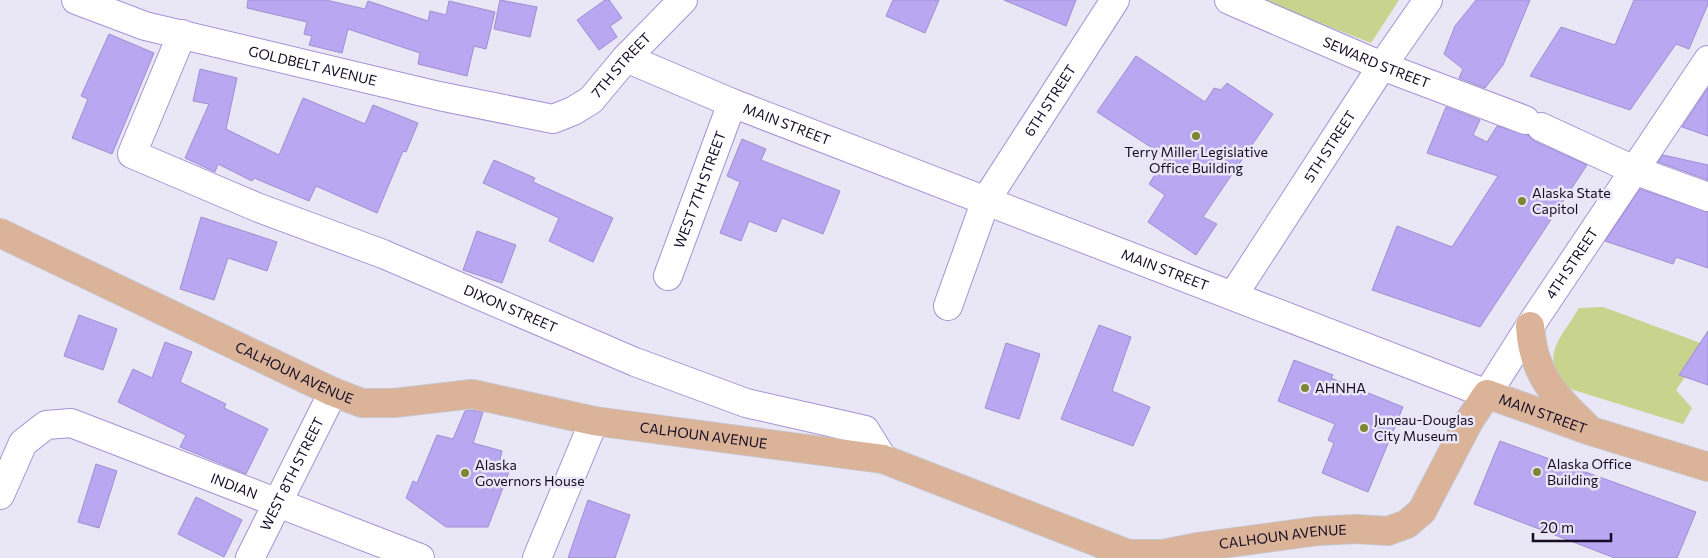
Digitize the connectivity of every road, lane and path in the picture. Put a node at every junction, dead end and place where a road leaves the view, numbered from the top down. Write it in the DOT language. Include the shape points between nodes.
graph roads {
  1 [pos="76,0"];
  2 [pos="683,0"];
  3 [pos="1115,0"];
  4 [pos="1229,0"];
  5 [pos="1428,0"];
  6 [pos="182,34"];
  7 [pos="626,58"];
  8 [pos="1708,60"];
  9 [pos="1382,66"];
  10 [pos="732,103"];
  11 [pos="553,119"];
  12 [pos="1634,170"];
  13 [pos="1708,197"];
  14 [pos="986,200"];
  15 [pos="0,233"];
  16 [pos="668,276"];
  17 [pos="1234,294"];
  18 [pos="948,306"];
  19 [pos="1530,326"];
  20 [pos="333,392"];
  21 [pos="1487,394"];
  22 [pos="594,421"];
  23 [pos="1591,431"];
  24 [pos="883,459"];
  25 [pos="1708,467"];
  26 [pos="0,495"];
  27 [pos="277,504"];
  28 [pos="250,558"];
  29 [pos="420,558"];
  30 [pos="537,558"];
  1 -- 6 [label="street, GOLDBELT AVENUE" via="145,26"];
  2 -- 7 [label="street, 7TH STREET"];
  3 -- 14 [label="street, 6TH STREET"];
  4 -- 9 [label="street, SEWARD STREET"];
  5 -- 9 [label="street, 5TH STREET"];
  6 -- 11 [label="street, GOLDBELT AVENUE" via="438,96"];
  6 -- 24 [label="street, DIXON STREET" via="132,154 259,208 382,254 635,362 746,403 865,430"];
  7 -- 10 [label="street, MAIN STREET"];
  7 -- 11 [label="street, 7TH STREET" via="591,100"];
  8 -- 12 [label="street, 4TH STREET"];
  9 -- 12 [label="street, SEWARD STREET" via="1533,124"];
  9 -- 17 [label="street, 5TH STREET"];
  10 -- 14 [label="street, MAIN STREET"];
  10 -- 16 [label="street, WEST 7TH STREET"];
  12 -- 13 [label="street, SEWARD STREET"];
  12 -- 19 [label="street, 4TH STREET"];
  14 -- 17 [label="street, MAIN STREET"];
  14 -- 18 [label="street, 6TH STREET"];
  15 -- 20 [label="main road, CALHOUN AVENUE"];
  17 -- 21 [label="street, MAIN STREET"];
  19 -- 21 [label="street, 4TH STREET"];
  19 -- 23 [label="main road" via="1531,346 1546,382 1563,406"];
  20 -- 22 [label="main road, CALHOUN AVENUE" via="362,403 394,403 472,394"];
  20 -- 27 [label="street, WEST 8TH STREET"];
  21 -- 23 [label="main road, MAIN STREET"];
  21 -- 24 [label="main road, CALHOUN AVENUE" via="1469,421 1422,511 1407,524 1388,530 1318,531 1163,554 1128,554"];
  22 -- 24 [label="main road, CALHOUN AVENUE"];
  22 -- 30 [label="street"];
  23 -- 25 [label="main road, MAIN STREET"];
  26 -- 27 [label="street, INDIAN" via="23,443 46,425 71,422"];
  27 -- 28 [label="street, WEST 8TH STREET"];
  27 -- 29 [label="street, INDIAN"];
}
